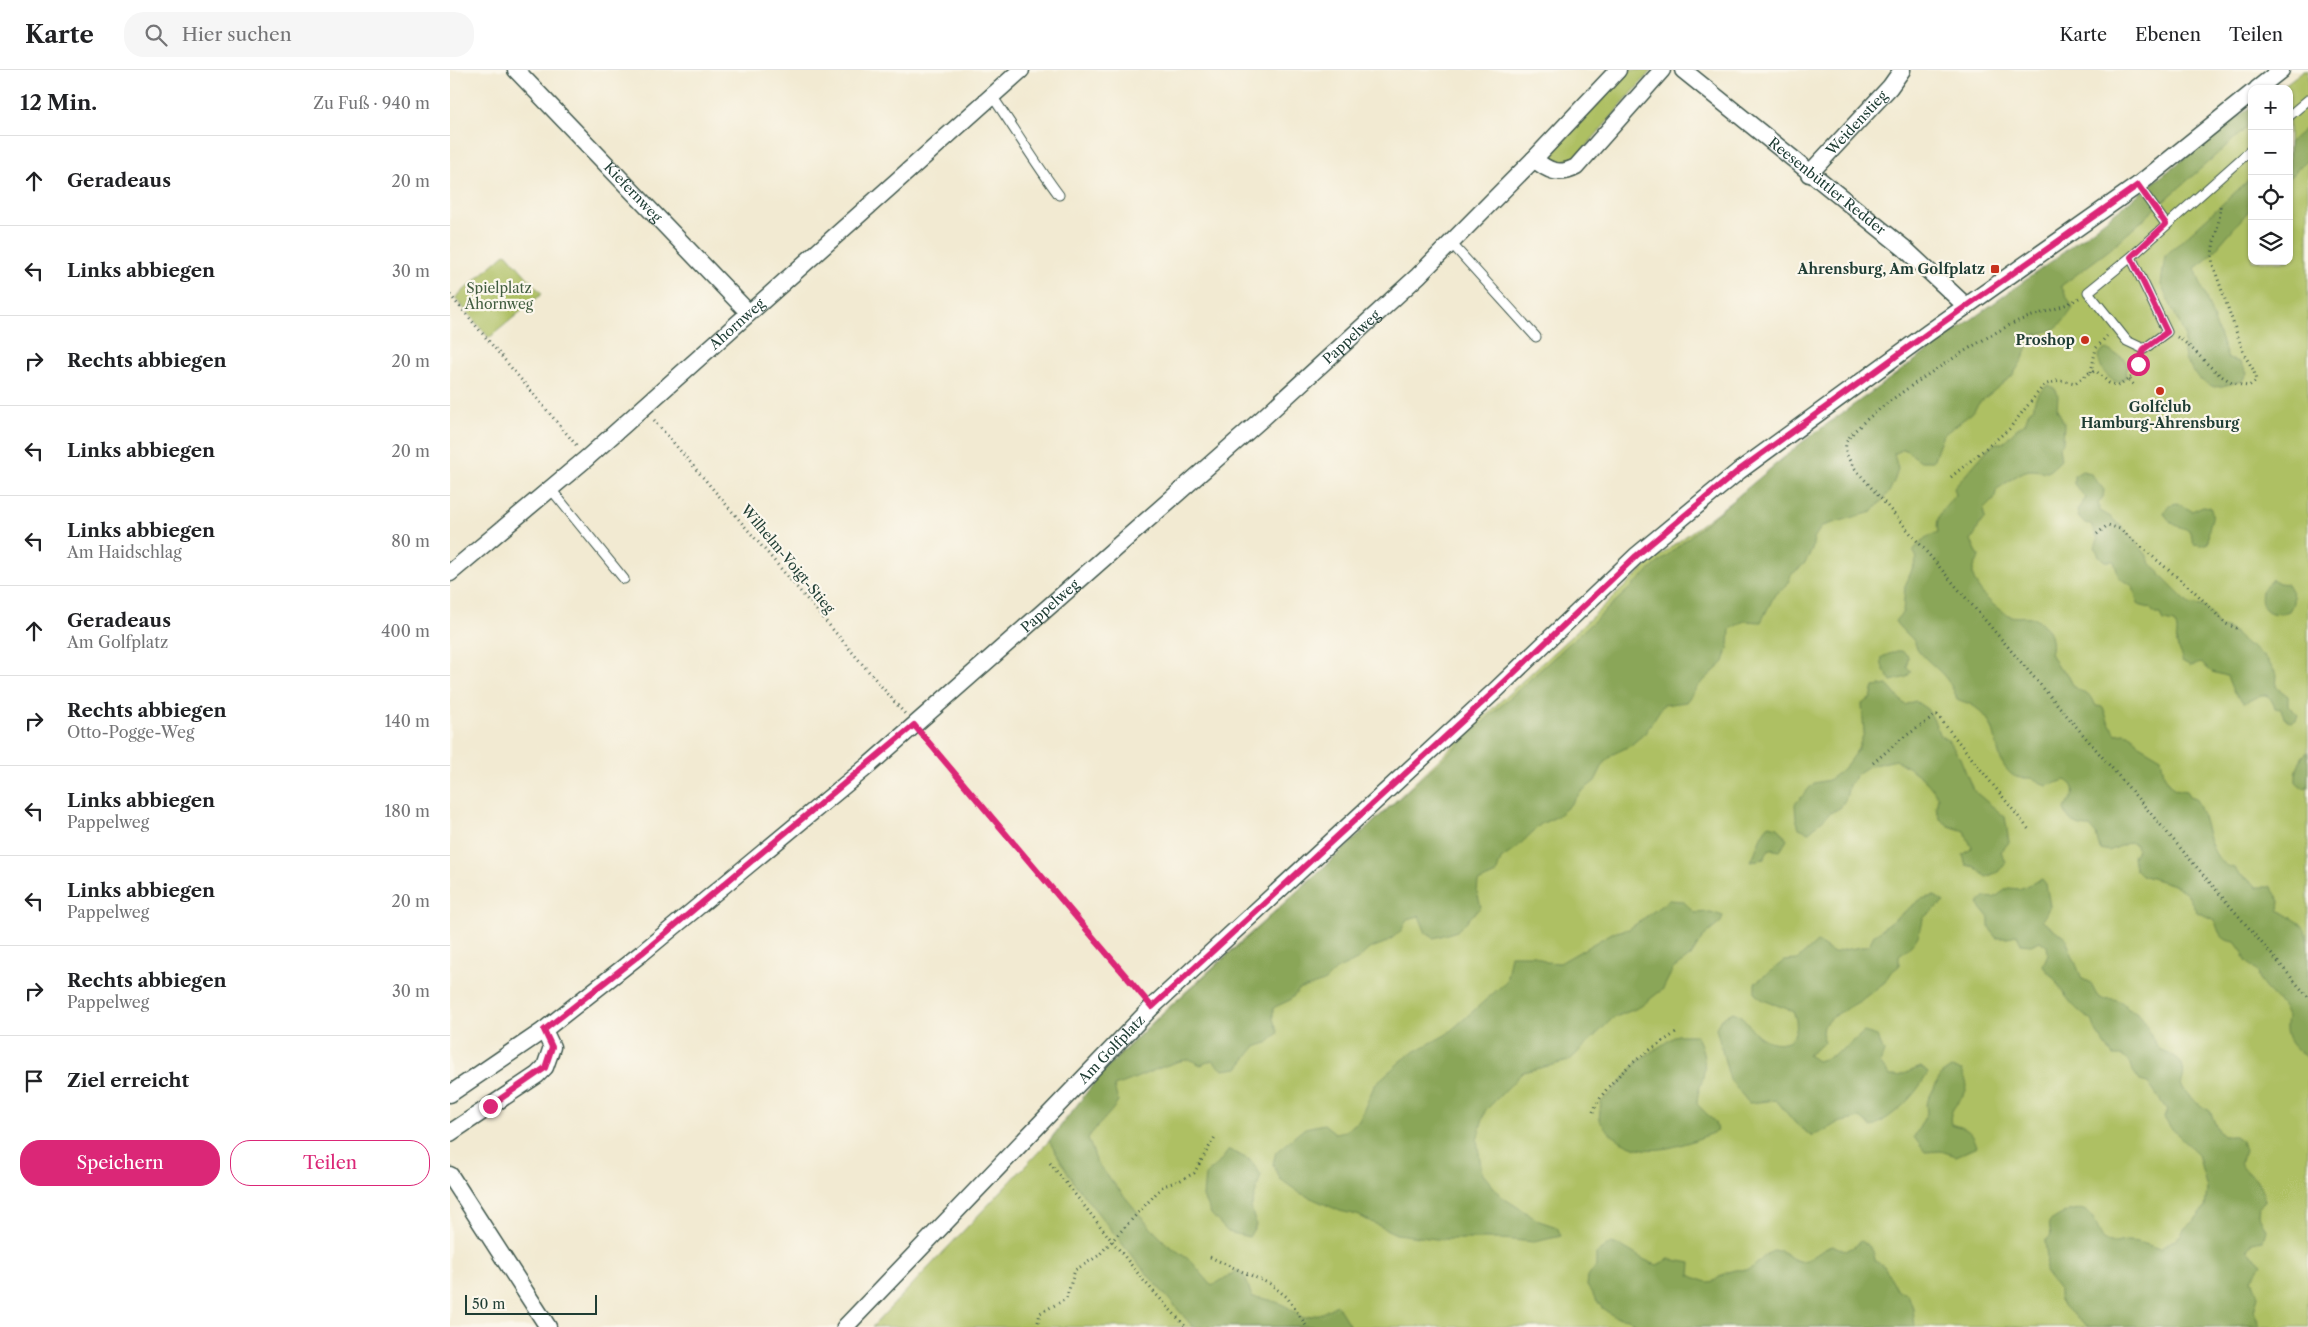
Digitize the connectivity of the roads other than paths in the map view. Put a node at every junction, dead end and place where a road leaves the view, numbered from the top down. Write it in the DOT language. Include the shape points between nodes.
graph roads {
  1 [pos="516,70"];
  2 [pos="1021,70"];
  3 [pos="1618,70"];
  4 [pos="1662,70"];
  5 [pos="1684,70"];
  6 [pos="1902,70"];
  7 [pos="2281,70"];
  8 [pos="2262,85"];
  9 [pos="992,96"];
  10 [pos="2248,96"];
  11 [pos="2308,100"];
  12 [pos="2293,113"];
  13 [pos="2248,152"];
  14 [pos="1534,159"];
  15 [pos="1809,174"];
  16 [pos="2138,185"];
  17 [pos="1059,195"];
  18 [pos="2166,224"];
  19 [pos="1451,243"];
  20 [pos="2131,257"];
  21 [pos="1966,306"];
  22 [pos="749,313"];
  23 [pos="1536,337"];
  24 [pos="550,488"];
  25 [pos="450,573"];
  26 [pos="624,579"];
  27 [pos="544,1030"];
  28 [pos="450,1094"];
  29 [pos="450,1133"];
  30 [pos="450,1175"];
  31 [pos="548,1327"];
  32 [pos="845,1327"];
  1 -- 22 [label="street, Kiefernweg"];
  2 -- 9 [label="street, Ahornweg"];
  3 -- 14 [label="street, Pappelweg"];
  4 -- 14 [label="street" via="1576,167 1556,173"];
  5 -- 15 [label="street, Reesenbüttler Redder"];
  6 -- 15 [label="street, Weidenstieg"];
  7 -- 8 [label="street"];
  9 -- 17 [label="lane"];
  9 -- 22 [label="street, Ahornweg"];
  10 -- 16 [label="street, Am Golfplatz"];
  11 -- 12 [label="lane"];
  13 -- 18 [label="lane"];
  14 -- 19 [label="street, Pappelweg"];
  15 -- 21 [label="street, Reesenbüttler Redder" via="1904,248"];
  16 -- 18 [label="lane"];
  16 -- 21 [label="street, Am Golfplatz"];
  18 -- 20 [label="lane"];
  19 -- 23 [label="lane"];
  19 -- 27 [label="street, Pappelweg" via="1264,417 914,725 642,953"];
  20 -- 20 [label="lane" via="2088,292 2127,340 2144,349 2167,332"];
  21 -- 32 [label="street, Am Golfplatz" via="1738,471 1636,556 1497,689 1152,1007"];
  22 -- 24 [label="street, Ahornweg"];
  24 -- 25 [label="street, Ahornweg"];
  24 -- 26 [label="lane"];
  27 -- 28 [label="street, Pappelweg"];
  27 -- 29 [label="street" via="552,1047 545,1068"];
  30 -- 31 [label="street"];
}
